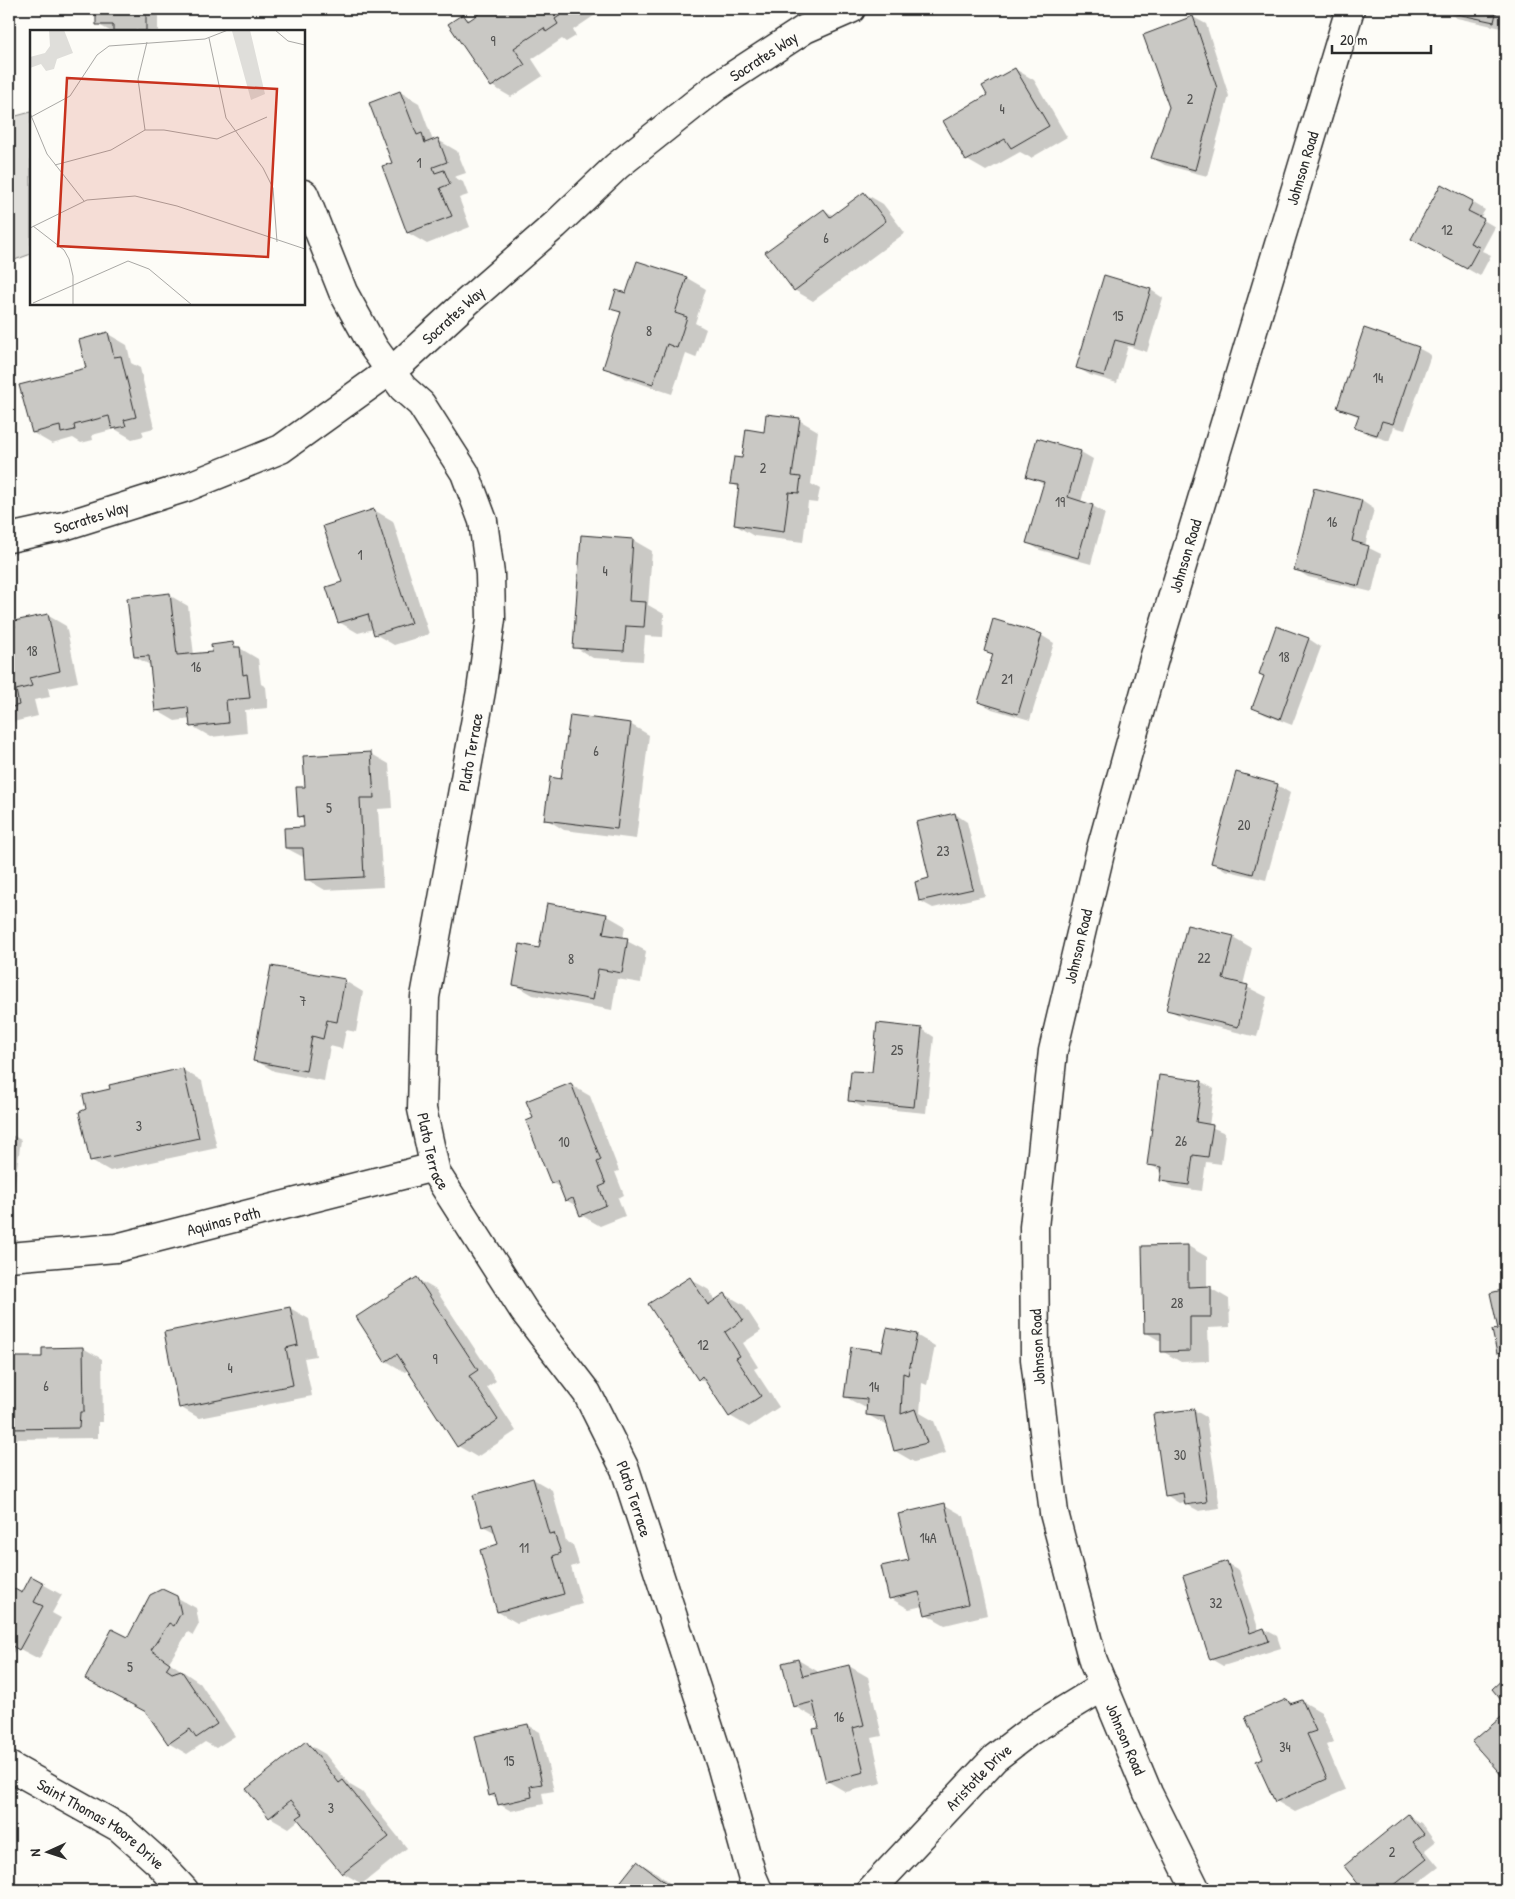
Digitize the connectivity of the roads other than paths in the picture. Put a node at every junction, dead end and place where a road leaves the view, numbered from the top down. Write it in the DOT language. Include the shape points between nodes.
graph roads {
  1 [pos="851,9"];
  2 [pos="1350,9"];
  3 [pos="305,197"];
  4 [pos="391,371"];
  5 [pos="9,538"];
  6 [pos="434,1167"];
  7 [pos="9,1256"];
  8 [pos="1104,1686"];
  9 [pos="9,1766"];
  10 [pos="184,1890"];
  11 [pos="758,1890"];
  12 [pos="871,1890"];
  13 [pos="1196,1890"];
  1 -- 4 [label="street, Socrates Way" via="805,29 716,87 617,166 556,225"];
  2 -- 8 [label="street, Johnson Road" via="1151,671 1101,849 1052,1052 1034,1227 1035,1359 1054,1513 1093,1661"];
  3 -- 4 [label="street, Plato Terrace" via="343,292 374,348"];
  4 -- 5 [label="street, Socrates Way" via="281,449 187,487 64,526"];
  4 -- 6 [label="street, Plato Terrace" via="403,388 421,404 465,473 483,521 490,574 491,619 480,691 425,997 422,1110"];
  6 -- 7 [label="street, Aquinas Path" via="116,1248"];
  6 -- 11 [label="street, Plato Terrace" via="524,1311 587,1393 625,1469"];
  8 -- 12 [label="street, Aristotle Drive" via="1030,1731 995,1758"];
  8 -- 13 [label="street, Johnson Road" via="1148,1793"];
  9 -- 10 [label="street, Saint Thomas Moore Drive" via="120,1828"];
}
